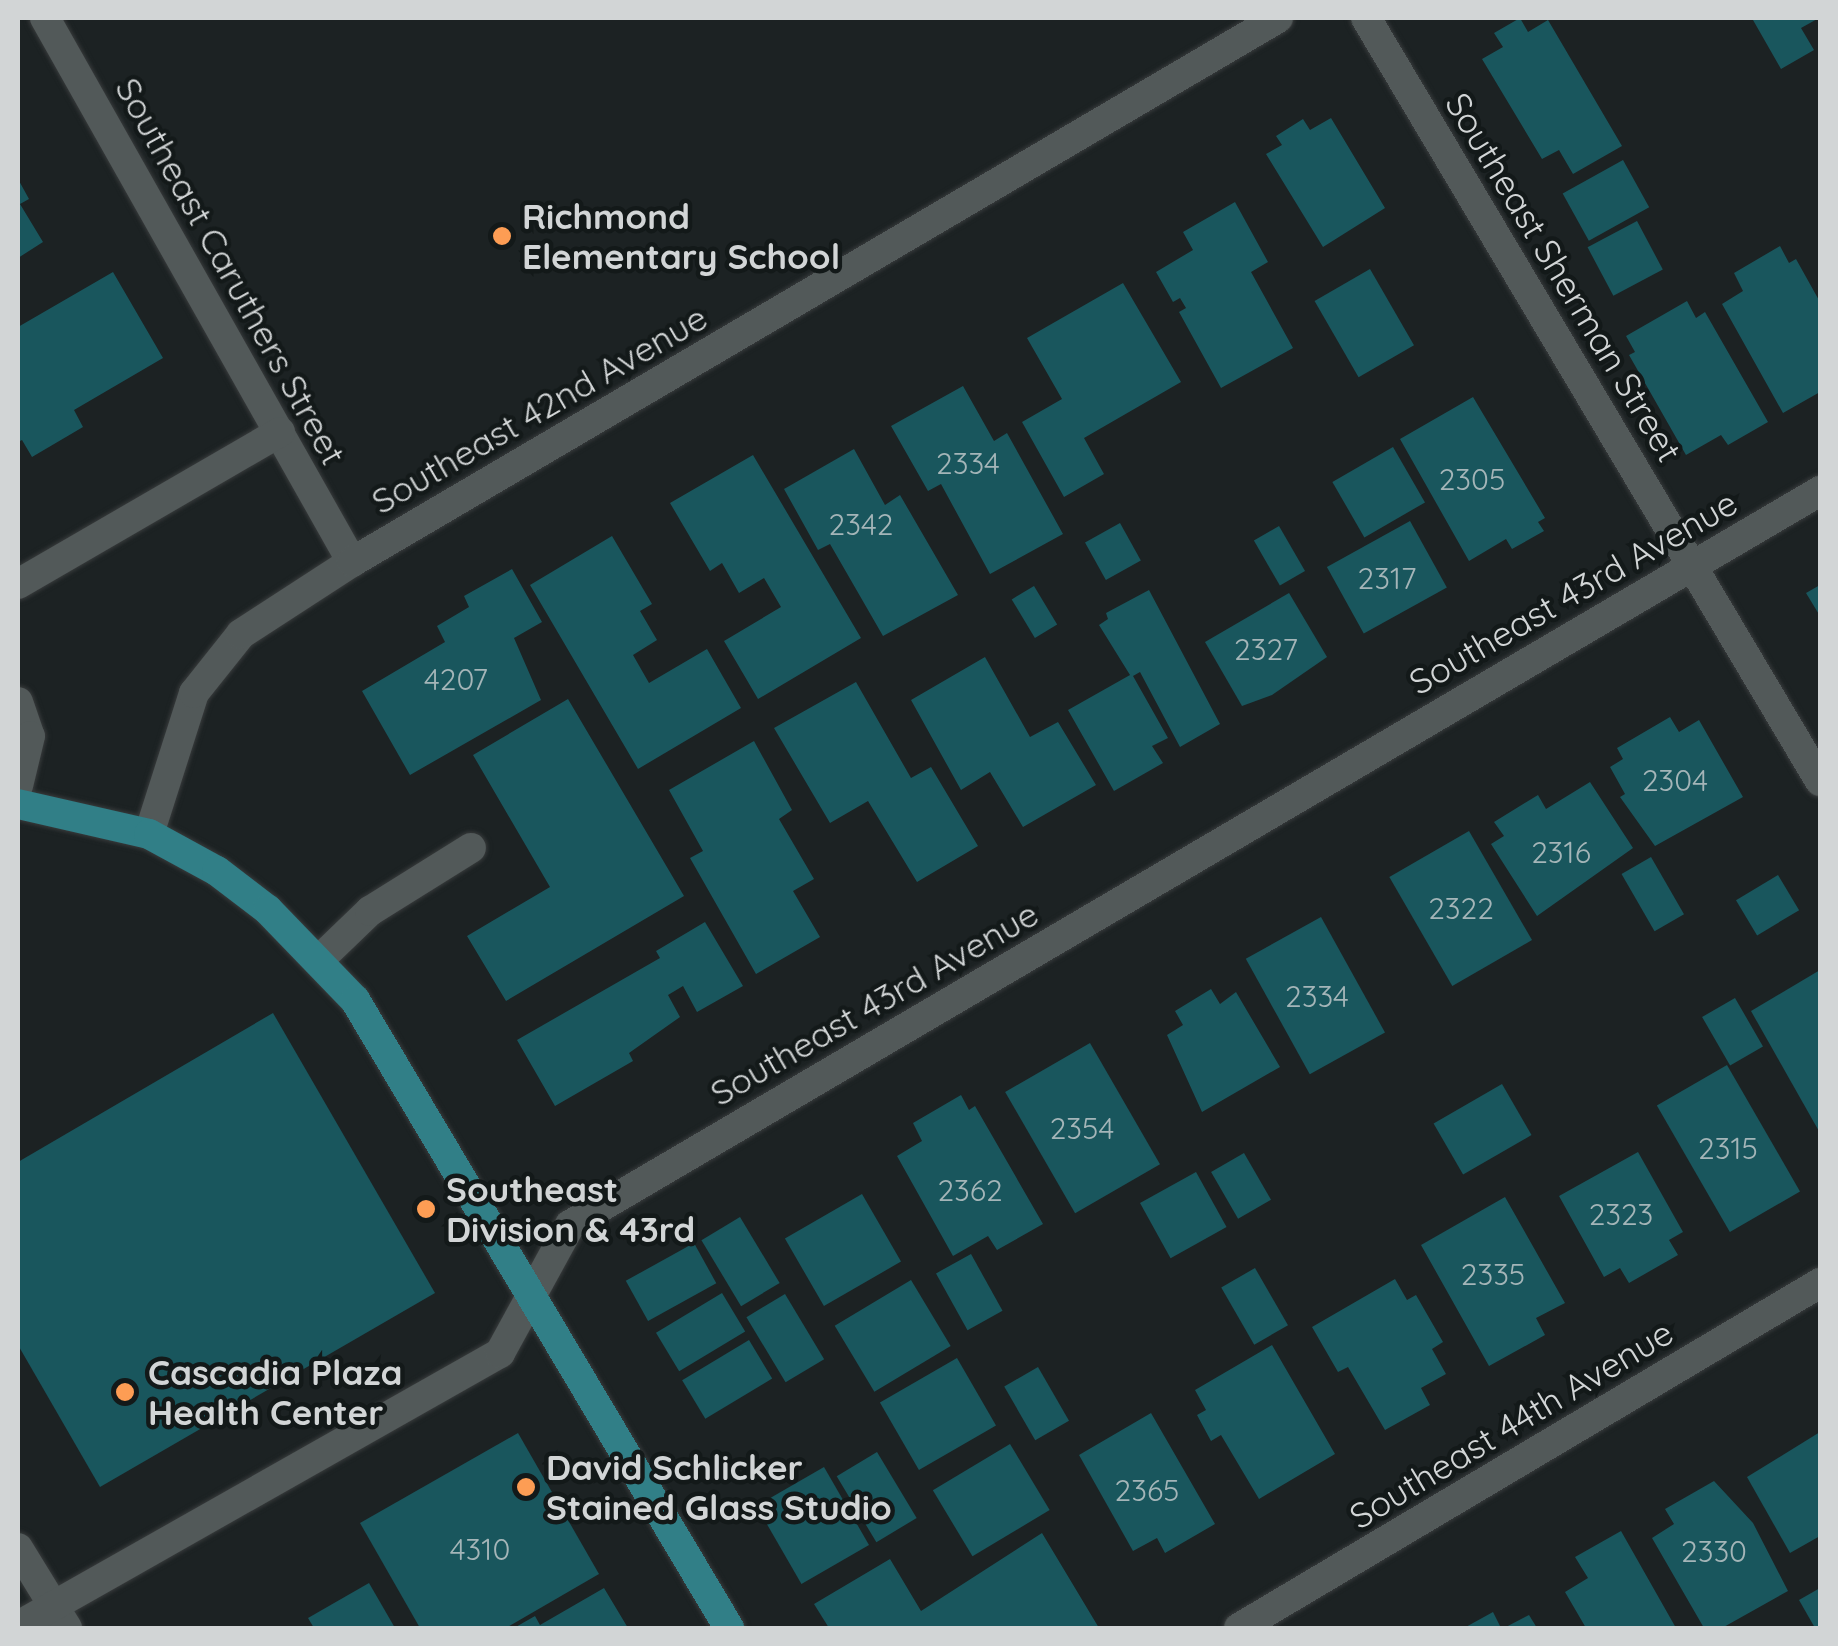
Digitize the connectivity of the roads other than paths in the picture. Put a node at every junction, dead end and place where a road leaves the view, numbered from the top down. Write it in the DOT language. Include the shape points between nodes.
graph roads {
  1 [pos="45,18"];
  2 [pos="1278,18"];
  3 [pos="1366,18"];
  4 [pos="280,432"];
  5 [pos="1820,491"];
  6 [pos="352,562"];
  7 [pos="1692,564"];
  8 [pos="18,584"];
  9 [pos="18,702"];
  10 [pos="1820,781"];
  11 [pos="18,786"];
  12 [pos="18,804"];
  13 [pos="149,834"];
  14 [pos="471,848"];
  15 [pos="320,960"];
  16 [pos="1820,1283"];
  17 [pos="530,1292"];
  18 [pos="18,1548"];
  19 [pos="61,1617"];
  20 [pos="18,1626"];
  21 [pos="729,1628"];
  22 [pos="1239,1628"];
  1 -- 4 [label="street, Southeast Caruthers Street"];
  2 -- 6 [label="street, Southeast 42nd Avenue"];
  3 -- 7 [label="street, Southeast Sherman Street"];
  4 -- 6 [label="street, Southeast Caruthers Street"];
  4 -- 8 [label="street"];
  5 -- 7 [label="street, Southeast 43rd Avenue"];
  6 -- 13 [label="street, Southeast 42nd Avenue" via="240,634 213,663 170,756"];
  7 -- 10 [label="street, Southeast Sherman Street"];
  7 -- 17 [label="street, Southeast 43rd Avenue" via="570,1226"];
  9 -- 11 [label="street" via="30,736"];
  12 -- 13 [label="main road"];
  13 -- 15 [label="main road" via="230,881"];
  14 -- 15 [label="street" via="370,911"];
  15 -- 17 [label="main road" via="380,1032"];
  16 -- 22 [label="street, Southeast 44th Avenue"];
  17 -- 19 [label="street, Southeast 43rd Avenue" via="500,1352"];
  17 -- 21 [label="main road"];
  18 -- 19 [label="street"];
  19 -- 20 [label="street, Southeast 43rd Avenue"];
}
